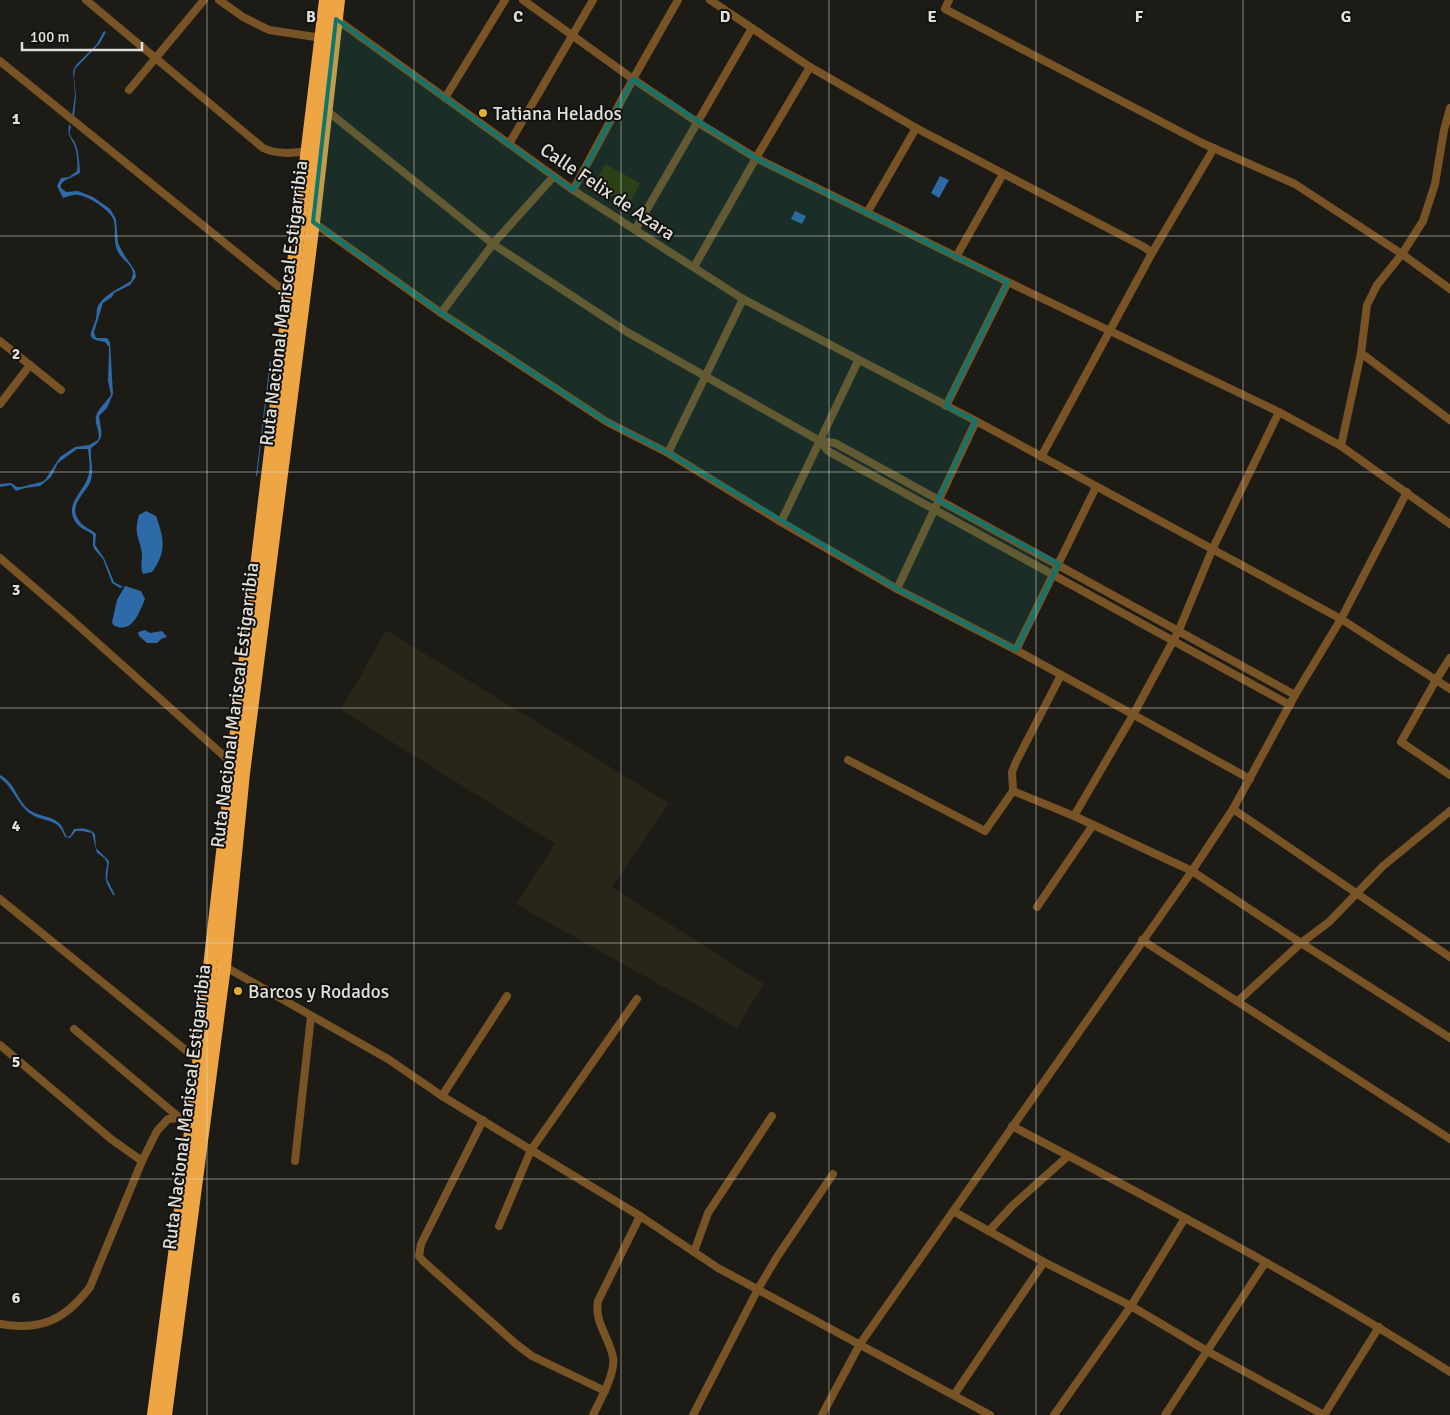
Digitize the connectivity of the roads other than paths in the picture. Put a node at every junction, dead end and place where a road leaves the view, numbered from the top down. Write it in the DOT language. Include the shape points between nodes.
graph roads {
  1 [pos="86,0"];
  2 [pos="204,0"];
  3 [pos="219,0"];
  4 [pos="326,0"];
  5 [pos="338,0"];
  6 [pos="505,0"];
  7 [pos="523,0"];
  8 [pos="593,0"];
  9 [pos="678,0"];
  10 [pos="710,0"];
  11 [pos="949,0"];
  12 [pos="336,19"];
  13 [pos="752,28"];
  14 [pos="572,35"];
  15 [pos="322,38"];
  16 [pos="156,57"];
  17 [pos="0,61"];
  18 [pos="810,67"];
  19 [pos="632,79"];
  20 [pos="129,90"];
  21 [pos="445,98"];
  22 [pos="1450,108"];
  23 [pos="326,110"];
  24 [pos="697,122"];
  25 [pos="916,128"];
  26 [pos="509,144"];
  27 [pos="1214,148"];
  28 [pos="308,151"];
  29 [pos="756,158"];
  30 [pos="1003,174"];
  31 [pos="554,176"];
  32 [pos="573,190"];
  33 [pos="867,213"];
  34 [pos="313,222"];
  35 [pos="635,230"];
  36 [pos="494,244"];
  37 [pos="1152,253"];
  38 [pos="1402,254"];
  39 [pos="956,257"];
  40 [pos="694,267"];
  41 [pos="1008,282"];
  42 [pos="1450,289"];
  43 [pos="289,295"];
  44 [pos="743,299"];
  45 [pos="441,313"];
  46 [pos="1110,332"];
  47 [pos="0,341"];
  48 [pos="1361,353"];
  49 [pos="858,361"];
  50 [pos="30,365"];
  51 [pos="704,376"];
  52 [pos="61,390"];
  53 [pos="0,404"];
  54 [pos="946,406"];
  55 [pos="1279,412"];
  56 [pos="1450,420"];
  57 [pos="976,421"];
  58 [pos="820,441"];
  59 [pos="1341,446"];
  60 [pos="668,453"];
  61 [pos="1041,457"];
  62 [pos="1096,487"];
  63 [pos="1407,492"];
  64 [pos="938,500"];
  65 [pos="934,510"];
  66 [pos="781,522"];
  67 [pos="1450,524"];
  68 [pos="1212,550"];
  69 [pos="0,558"];
  70 [pos="1059,564"];
  71 [pos="1053,574"];
  72 [pos="897,589"];
  73 [pos="1341,619"];
  74 [pos="1178,630"];
  75 [pos="1173,640"];
  76 [pos="1016,650"];
  77 [pos="1450,658"];
  78 [pos="1061,675"];
  79 [pos="1436,680"];
  80 [pos="1450,689"];
  81 [pos="1295,695"];
  82 [pos="1290,705"];
  83 [pos="1133,715"];
  84 [pos="848,760"];
  85 [pos="233,764"];
  86 [pos="1450,775"];
  87 [pos="1250,779"];
  88 [pos="1012,791"];
  89 [pos="1233,809"];
  90 [pos="1450,811"];
  91 [pos="1074,816"];
  92 [pos="1093,825"];
  93 [pos="1192,871"];
  94 [pos="1356,893"];
  95 [pos="0,899"];
  96 [pos="1036,907"];
  97 [pos="1142,940"];
  98 [pos="1301,943"];
  99 [pos="1450,957"];
  100 [pos="218,964"];
  101 [pos="507,996"];
  102 [pos="637,999"];
  103 [pos="1238,1001"];
  104 [pos="311,1016"];
  105 [pos="74,1029"];
  106 [pos="1450,1038"];
  107 [pos="0,1044"];
  108 [pos="199,1061"];
  109 [pos="442,1096"];
  110 [pos="772,1116"];
  111 [pos="187,1118"];
  112 [pos="483,1120"];
  113 [pos="1012,1126"];
  114 [pos="1450,1139"];
  115 [pos="531,1150"];
  116 [pos="1068,1156"];
  117 [pos="142,1161"];
  118 [pos="295,1162"];
  119 [pos="832,1174"];
  120 [pos="953,1211"];
  121 [pos="640,1216"];
  122 [pos="1185,1218"];
  123 [pos="499,1226"];
  124 [pos="989,1231"];
  125 [pos="694,1252"];
  126 [pos="1044,1262"];
  127 [pos="1265,1263"];
  128 [pos="758,1289"];
  129 [pos="1131,1306"];
  130 [pos="0,1324"];
  131 [pos="1379,1327"];
  132 [pos="860,1344"];
  133 [pos="1207,1351"];
  134 [pos="1450,1372"];
  135 [pos="605,1391"];
  136 [pos="954,1395"];
  137 [pos="154,1415"];
  138 [pos="165,1415"];
  139 [pos="593,1415"];
  140 [pos="693,1415"];
  141 [pos="822,1415"];
  142 [pos="990,1415"];
  143 [pos="1054,1415"];
  144 [pos="1165,1415"];
  1 -- 16 [label="street"];
  2 -- 16 [label="street"];
  3 -- 15 [label="street" via="243,18 269,30"];
  4 -- 15 [label="highway, Ruta Nacional Mariscal Estigarribia"];
  5 -- 12 [label="highway, Ruta Nacional Mariscal Estigarribia"];
  6 -- 21 [label="street"];
  7 -- 14 [label="street"];
  8 -- 14 [label="street"];
  9 -- 19 [label="street"];
  10 -- 13 [label="street"];
  11 -- 27 [label="street" via="945,9"];
  12 -- 21 [label="street, Calle Felix de Azara"];
  12 -- 23 [label="highway, Ruta Nacional Mariscal Estigarribia"];
  13 -- 18 [label="street"];
  13 -- 24 [label="street"];
  14 -- 19 [label="street"];
  14 -- 26 [label="street"];
  15 -- 28 [label="highway, Ruta Nacional Mariscal Estigarribia"];
  16 -- 20 [label="street"];
  16 -- 28 [label="street" via="263,148 284,154"];
  17 -- 43 [label="street"];
  18 -- 25 [label="street"];
  18 -- 29 [label="street"];
  19 -- 24 [label="street"];
  19 -- 32 [label="street"];
  21 -- 26 [label="street, Calle Felix de Azara"];
  22 -- 38 [label="street" via="1435,184 1423,221"];
  23 -- 34 [label="highway, Ruta Nacional Mariscal Estigarribia"];
  23 -- 36 [label="street"];
  24 -- 29 [label="street"];
  24 -- 35 [label="street"];
  25 -- 30 [label="street"];
  25 -- 33 [label="street"];
  26 -- 31 [label="street, Calle Felix de Azara"];
  27 -- 37 [label="street"];
  27 -- 38 [label="street" via="1295,184"];
  28 -- 43 [label="highway, Ruta Nacional Mariscal Estigarribia"];
  29 -- 33 [label="street"];
  29 -- 40 [label="street"];
  30 -- 37 [label="street"];
  30 -- 39 [label="street"];
  31 -- 32 [label="street, Calle Felix de Azara"];
  31 -- 36 [label="street"];
  32 -- 35 [label="street, Calle Felix de Azara"];
  33 -- 39 [label="street"];
  34 -- 45 [label="street"];
  34 -- 100 [label="highway, Ruta Nacional Mariscal Estigarribia"];
  35 -- 40 [label="street, Calle Felix de Azara"];
  36 -- 45 [label="street"];
  36 -- 51 [label="street" via="627,332"];
  37 -- 46 [label="street"];
  38 -- 42 [label="street"];
  38 -- 48 [label="street" via="1377,285 1367,305"];
  39 -- 41 [label="street"];
  40 -- 44 [label="street, Calle Felix de Azara"];
  41 -- 46 [label="street"];
  41 -- 54 [label="street"];
  43 -- 85 [label="highway, Ruta Nacional Mariscal Estigarribia"];
  44 -- 49 [label="street, Calle Felix de Azara"];
  44 -- 51 [label="street"];
  45 -- 60 [label="street" via="607,422"];
  46 -- 55 [label="street"];
  46 -- 61 [label="street"];
  47 -- 50 [label="street"];
  48 -- 56 [label="street"];
  48 -- 59 [label="street"];
  49 -- 54 [label="street, Calle Felix de Azara"];
  49 -- 58 [label="street"];
  50 -- 52 [label="street"];
  50 -- 53 [label="street"];
  51 -- 58 [label="street"];
  51 -- 60 [label="street"];
  54 -- 57 [label="street, Calle Felix de Azara"];
  55 -- 59 [label="street"];
  55 -- 68 [label="street"];
  57 -- 61 [label="street, Calle Felix de Azara"];
  57 -- 64 [label="street"];
  58 -- 64 [label="street" via="835,443"];
  58 -- 65 [label="street" via="828,451"];
  58 -- 66 [label="street"];
  59 -- 63 [label="street"];
  60 -- 66 [label="street"];
  61 -- 62 [label="street, Calle Felix de Azara"];
  62 -- 68 [label="street, Calle Felix de Azara"];
  62 -- 70 [label="street"];
  63 -- 67 [label="street"];
  63 -- 73 [label="street"];
  64 -- 65 [label="street"];
  64 -- 70 [label="street"];
  65 -- 71 [label="street"];
  65 -- 72 [label="street"];
  66 -- 72 [label="street"];
  68 -- 73 [label="street, Calle Felix de Azara"];
  68 -- 74 [label="street"];
  69 -- 85 [label="street"];
  70 -- 71 [label="street"];
  70 -- 74 [label="street"];
  71 -- 75 [label="street"];
  71 -- 76 [label="street"];
  72 -- 76 [label="street"];
  73 -- 79 [label="street, Calle Felix de Azara"];
  73 -- 81 [label="street"];
  74 -- 75 [label="street"];
  74 -- 81 [label="street"];
  75 -- 82 [label="street"];
  75 -- 83 [label="street"];
  76 -- 78 [label="street"];
  77 -- 79 [label="street"];
  78 -- 83 [label="street"];
  78 -- 88 [label="street" via="1016,762 1012,772"];
  79 -- 80 [label="street, Calle Felix de Azara"];
  79 -- 86 [label="street" via="1402,742"];
  81 -- 82 [label="street"];
  82 -- 87 [label="street"];
  83 -- 87 [label="street"];
  83 -- 91 [label="street"];
  84 -- 88 [label="street" via="985,831"];
  85 -- 100 [label="highway, Ruta Nacional Mariscal Estigarribia"];
  87 -- 89 [label="street"];
  88 -- 91 [label="street"];
  89 -- 93 [label="street"];
  89 -- 94 [label="street"];
  90 -- 94 [label="street" via="1383,866"];
  91 -- 92 [label="street"];
  92 -- 93 [label="street"];
  92 -- 96 [label="street"];
  93 -- 97 [label="street"];
  93 -- 98 [label="street"];
  94 -- 98 [label="street" via="1329,922"];
  94 -- 99 [label="street"];
  95 -- 108 [label="street"];
  97 -- 103 [label="street"];
  97 -- 113 [label="street"];
  98 -- 103 [label="street"];
  98 -- 106 [label="street"];
  100 -- 104 [label="street"];
  100 -- 108 [label="highway, Ruta Nacional Mariscal Estigarribia"];
  100 -- 138 [label="highway, Ruta Nacional Mariscal Estigarribia"];
  101 -- 109 [label="street"];
  102 -- 115 [label="street"];
  103 -- 114 [label="street"];
  104 -- 109 [label="street" via="388,1060"];
  104 -- 118 [label="street"];
  105 -- 111 [label="street"];
  107 -- 117 [label="street"];
  108 -- 111 [label="highway, Ruta Nacional Mariscal Estigarribia"];
  109 -- 112 [label="street"];
  110 -- 125 [label="street" via="708,1213"];
  111 -- 117 [label="street" via="168,1119"];
  111 -- 137 [label="highway, Ruta Nacional Mariscal Estigarribia"];
  112 -- 115 [label="street"];
  112 -- 135 [label="street" via="421,1244 422,1262 532,1356"];
  113 -- 116 [label="street"];
  113 -- 120 [label="street"];
  115 -- 121 [label="street"];
  115 -- 123 [label="street"];
  116 -- 122 [label="street"];
  116 -- 124 [label="street"];
  117 -- 130 [label="street" via="90,1288 79,1302 55,1319 41,1324 15,1327"];
  119 -- 128 [label="street"];
  120 -- 124 [label="street"];
  120 -- 132 [label="street"];
  121 -- 125 [label="street"];
  121 -- 135 [label="street" via="598,1301 596,1311 614,1365"];
  122 -- 127 [label="street"];
  122 -- 129 [label="street"];
  124 -- 126 [label="street"];
  125 -- 128 [label="street"];
  126 -- 129 [label="street"];
  126 -- 136 [label="street"];
  127 -- 131 [label="street"];
  127 -- 133 [label="street"];
  128 -- 132 [label="street"];
  128 -- 140 [label="street"];
  129 -- 133 [label="street"];
  129 -- 143 [label="street"];
  131 -- 133 [label="street" via="1324,1415"];
  131 -- 134 [label="street"];
  132 -- 136 [label="street"];
  132 -- 141 [label="street"];
  133 -- 144 [label="street"];
  135 -- 139 [label="street"];
  136 -- 142 [label="street"];
}
